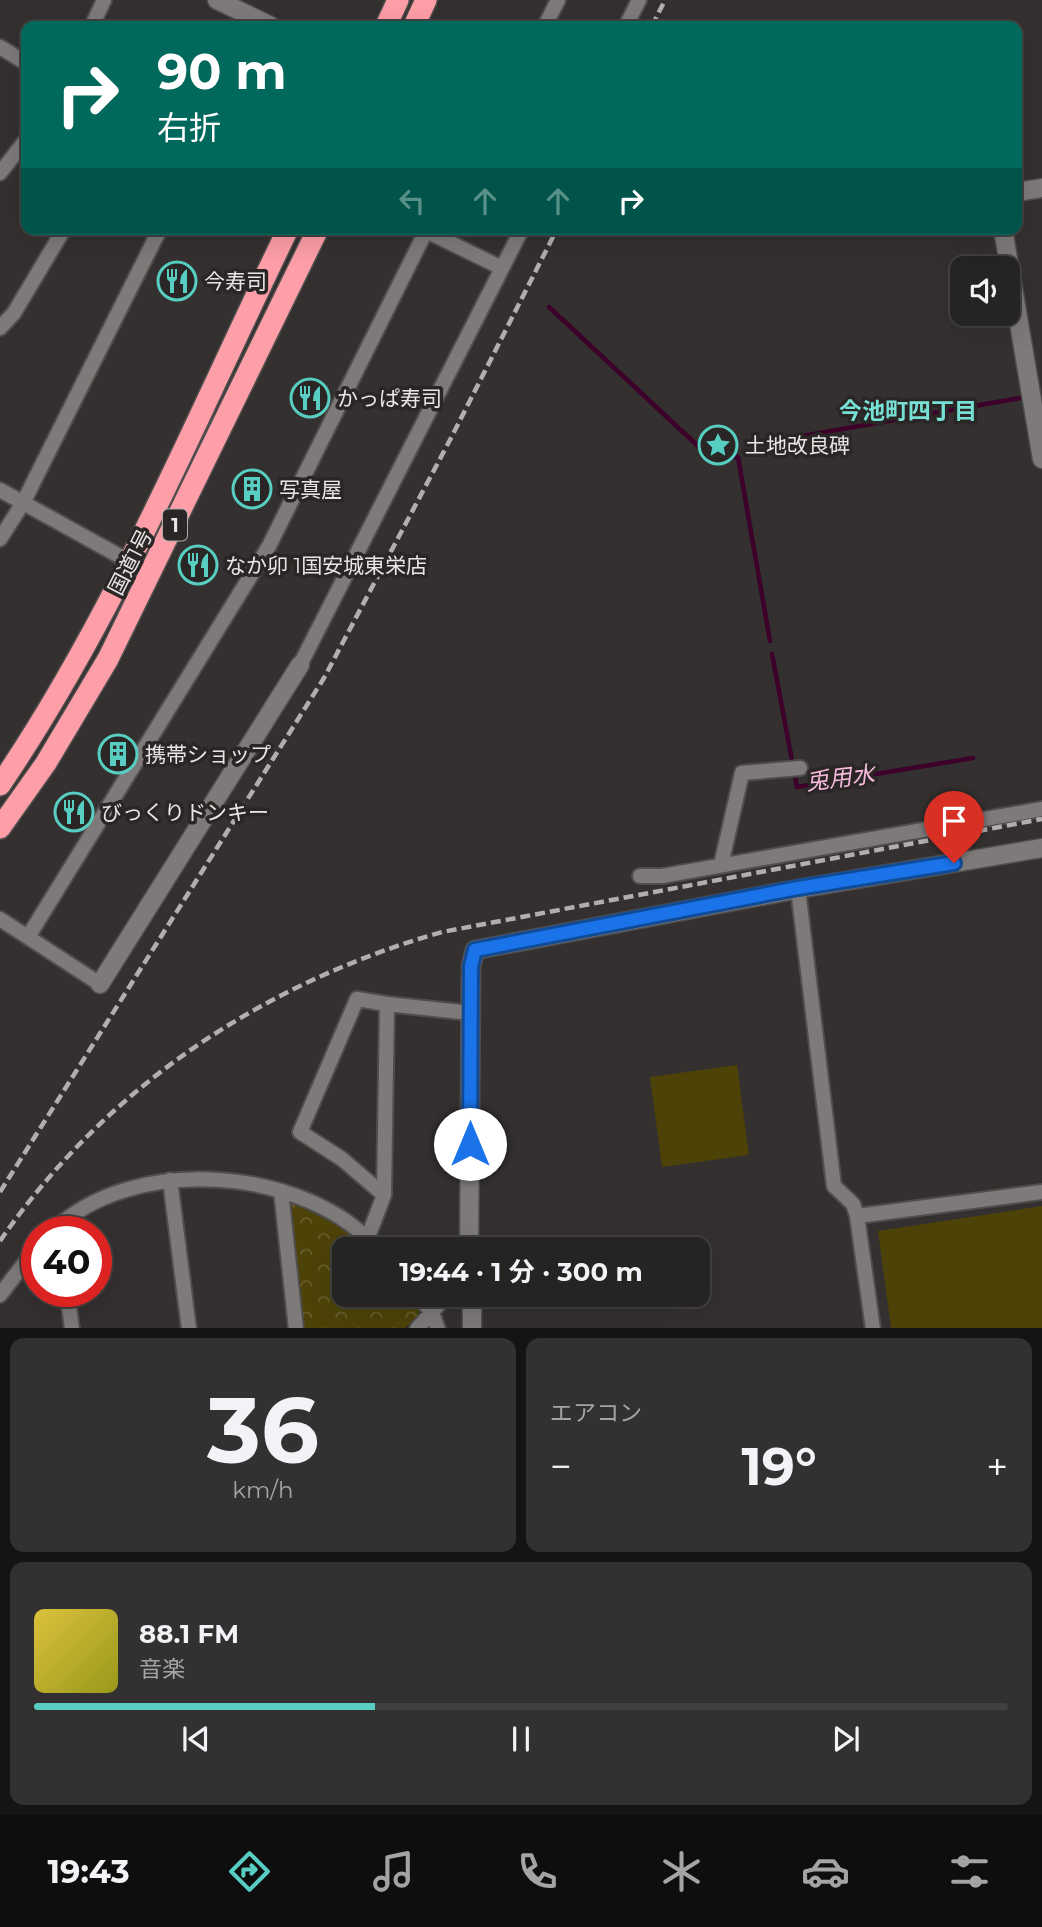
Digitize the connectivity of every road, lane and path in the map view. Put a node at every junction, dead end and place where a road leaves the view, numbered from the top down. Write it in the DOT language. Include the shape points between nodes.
graph roads {
  1 [pos="104,0"];
  2 [pos="217,0"];
  3 [pos="398,0"];
  4 [pos="426,0"];
  5 [pos="558,0"];
  6 [pos="639,0"];
  7 [pos="94,21"];
  8 [pos="261,21"];
  9 [pos="388,21"];
  10 [pos="416,21"];
  11 [pos="548,21"];
  12 [pos="628,21"];
  13 [pos="0,47"];
  14 [pos="21,60"];
  15 [pos="21,146"];
  16 [pos="0,173"];
  17 [pos="1042,188"];
  18 [pos="1022,191"];
  19 [pos="60,235"];
  20 [pos="157,235"];
  21 [pos="285,235"];
  22 [pos="315,235"];
  23 [pos="422,235"];
  24 [pos="434,235"];
  25 [pos="519,235"];
  26 [pos="1004,235"];
  27 [pos="502,268"];
  28 [pos="0,328"];
  29 [pos="1042,459"];
  30 [pos="0,490"];
  31 [pos="23,503"];
  32 [pos="0,539"];
  33 [pos="129,561"];
  34 [pos="152,574"];
  35 [pos="300,664"];
  36 [pos="800,768"];
  37 [pos="0,785"];
  38 [pos="1042,809"];
  39 [pos="0,828"];
  40 [pos="1042,848"];
  41 [pos="721,865"];
  42 [pos="640,876"];
  43 [pos="798,888"];
  44 [pos="0,919"];
  45 [pos="28,937"];
  46 [pos="100,985"];
  47 [pos="387,1004"];
  48 [pos="470,1013"];
  49 [pos="170,1180"];
  50 [pos="281,1191"];
  51 [pos="1042,1192"];
  52 [pos="384,1195"];
  53 [pos="78,1216"];
  54 [pos="857,1216"];
  55 [pos="368,1237"];
  56 [pos="469,1237"];
  57 [pos="21,1268"];
  58 [pos="0,1295"];
  59 [pos="69,1307"];
  60 [pos="428,1307"];
  61 [pos="436,1307"];
  62 [pos="472,1307"];
  63 [pos="432,1312"];
  64 [pos="72,1328"];
  65 [pos="189,1328"];
  66 [pos="296,1328"];
  67 [pos="417,1328"];
  68 [pos="438,1328"];
  69 [pos="472,1328"];
  70 [pos="873,1328"];
  1 -- 7 [label="street"];
  2 -- 8 [label="street"];
  3 -- 9 [label="highway"];
  4 -- 10 [label="highway"];
  5 -- 11 [label="street"];
  6 -- 12 [label="street"];
  13 -- 14 [label="street"];
  15 -- 16 [label="street"];
  17 -- 18 [label="street"];
  19 -- 28 [label="street" via="14,313"];
  20 -- 31 [label="street"];
  21 -- 33 [label="highway, 国道1号 / 1"];
  22 -- 34 [label="highway, 国道1号 / 1"];
  23 -- 45 [label="street" via="269,546"];
  24 -- 27 [label="street"];
  25 -- 27 [label="street"];
  26 -- 29 [label="street"];
  27 -- 35 [label="street"];
  30 -- 31 [label="street"];
  31 -- 32 [label="street"];
  31 -- 33 [label="street"];
  33 -- 34 [label="street"];
  33 -- 37 [label="highway, 国道1号 / 1" via="47,716"];
  34 -- 39 [label="highway, 国道1号 / 1" via="76,715"];
  35 -- 46 [label="street"];
  36 -- 41 [label="street" via="742,773"];
  38 -- 41 [label="street"];
  40 -- 43 [label="street"];
  41 -- 42 [label="street"];
  43 -- 48 [label="street" via="475,950"];
  43 -- 54 [label="street" via="834,1186 853,1205"];
  44 -- 45 [label="street"];
  45 -- 46 [label="street"];
  47 -- 48 [label="street"];
  47 -- 52 [label="street"];
  47 -- 52 [label="street" via="357,999 300,1132 342,1159"];
  48 -- 56 [label="street"];
  49 -- 50 [label="street" via="228,1179"];
  49 -- 53 [label="street" via="108,1197"];
  49 -- 65 [label="street"];
  50 -- 55 [label="street" via="324,1208"];
  50 -- 66 [label="street"];
  51 -- 54 [label="street"];
  52 -- 55 [label="street"];
  54 -- 70 [label="street"];
  57 -- 58 [label="street"];
  59 -- 64 [label="street"];
  60 -- 63 [label="street"];
  61 -- 63 [label="street"];
  62 -- 69 [label="street"];
  63 -- 67 [label="street"];
  63 -- 68 [label="street"];
}
